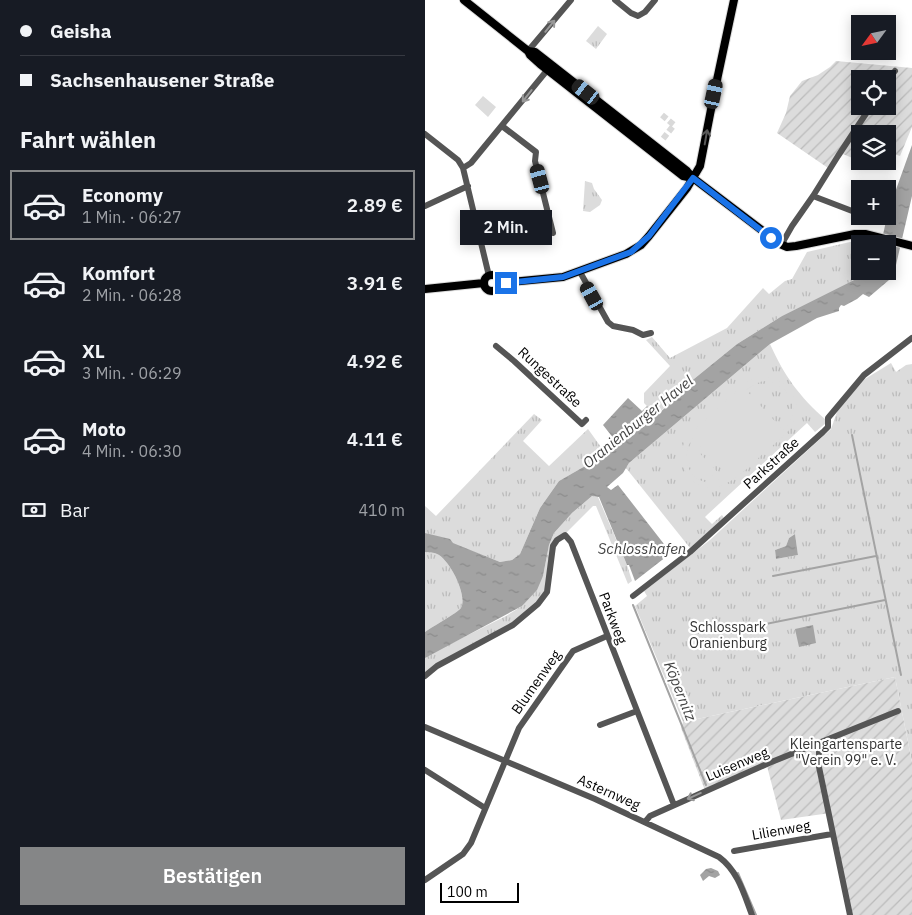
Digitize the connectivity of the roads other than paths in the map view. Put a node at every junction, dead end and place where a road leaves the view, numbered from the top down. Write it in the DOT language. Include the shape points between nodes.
graph roads {
  1 [pos="464,0"];
  2 [pos="571,0"];
  3 [pos="615,0"];
  4 [pos="655,0"];
  5 [pos="734,0"];
  6 [pos="528,51"];
  7 [pos="549,67"];
  8 [pos="865,115"];
  9 [pos="502,126"];
  10 [pos="425,134"];
  11 [pos="463,168"];
  12 [pos="693,178"];
  13 [pos="468,186"];
  14 [pos="813,196"];
  15 [pos="425,206"];
  16 [pos="851,211"];
  17 [pos="553,233"];
  18 [pos="783,246"];
  19 [pos="909,246"];
  20 [pos="580,272"];
  21 [pos="489,276"];
  22 [pos="484,283"];
  23 [pos="500,283"];
  24 [pos="425,289"];
  25 [pos="651,334"];
  26 [pos="912,338"];
  27 [pos="496,346"];
  28 [pos="586,420"];
  29 [pos="633,596"];
  30 [pos="607,636"];
  31 [pos="425,676"];
  32 [pos="637,711"];
  33 [pos="899,711"];
  34 [pos="600,725"];
  35 [pos="425,727"];
  36 [pos="819,744"];
  37 [pos="505,761"];
  38 [pos="425,770"];
  39 [pos="674,805"];
  40 [pos="485,808"];
  41 [pos="645,822"];
  42 [pos="832,834"];
  43 [pos="735,851"];
  44 [pos="425,880"];
  45 [pos="752,915"];
  46 [pos="850,915"];
  1 -- 6 [label="main road"];
  6 -- 2 [label="street, one-way"];
  3 -- 4 [label="street" via="638,16"];
  12 -- 5 [label="main road, one-way" via="700,166"];
  6 -- 7 [label="main road" via="530,56"];
  7 -- 9 [label="street, one-way"];
  7 -- 12 [label="main road" via="683,176"];
  8 -- 14 [label="street"];
  9 -- 11 [label="street"];
  9 -- 17 [label="street" via="536,152 535,162"];
  10 -- 11 [label="street" via="458,160"];
  11 -- 13 [label="street"];
  12 -- 18 [label="main road"];
  12 -- 20 [label="main road" via="641,245"];
  13 -- 15 [label="street"];
  13 -- 21 [label="street"];
  14 -- 16 [label="street"];
  14 -- 18 [label="street" via="792,226"];
  18 -- 19 [label="main road" via="866,234"];
  20 -- 23 [label="main road" via="563,277"];
  20 -- 25 [label="street" via="608,322 643,335"];
  21 -- 22 [label="main road"];
  21 -- 23 [label="main road" via="496,277"];
  22 -- 23 [label="main road" via="485,288 491,291 497,290"];
  22 -- 24 [label="main road"];
  26 -- 29 [label="street, Parkstraße" via="864,375 828,418 828,427 823,432 700,543"];
  27 -- 28 [label="street, Rungestraße" via="582,424"];
  30 -- 31 [label="street, Parkweg" via="571,542 565,535 553,546 547,592 539,604 513,625 437,666"];
  30 -- 32 [label="street, Parkweg"];
  30 -- 37 [label="street, Blumenweg" via="580,647 567,658 519,728"];
  32 -- 34 [label="street"];
  32 -- 39 [label="street, Parkweg"];
  33 -- 36 [label="street, Luisenweg"];
  35 -- 37 [label="street, Asternweg"];
  36 -- 39 [label="street, Luisenweg, one-way"];
  36 -- 42 [label="street, Lilienweg" via="819,767"];
  37 -- 40 [label="street, Blumenweg"];
  37 -- 41 [label="street, Asternweg"];
  38 -- 40 [label="street"];
  39 -- 41 [label="street, Luisenweg" via="650,816"];
  40 -- 44 [label="street, Blumenweg" via="463,854"];
  41 -- 45 [label="street, Asternweg" via="725,861 741,887"];
  42 -- 43 [label="street, Lilienweg"];
  42 -- 46 [label="street, Lilienweg"];
}
